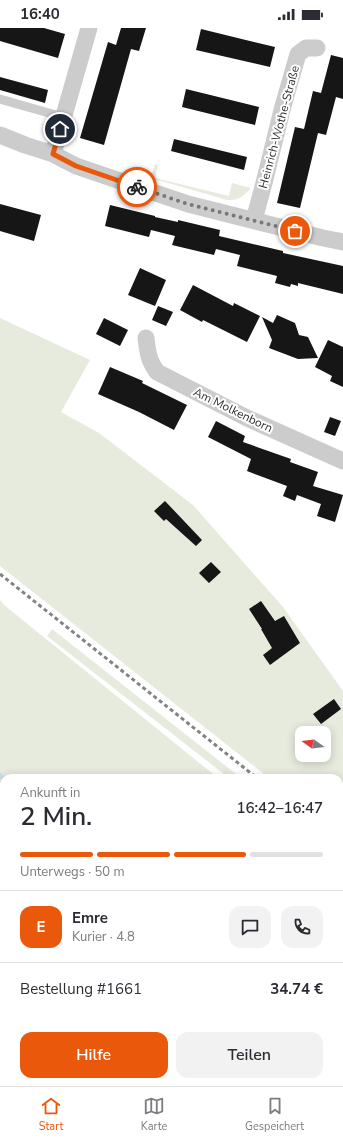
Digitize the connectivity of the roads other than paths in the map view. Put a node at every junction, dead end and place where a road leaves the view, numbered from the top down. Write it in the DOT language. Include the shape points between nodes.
graph roads {
  1 [pos="89,28"];
  2 [pos="317,48"];
  3 [pos="0,99"];
  4 [pos="64,117"];
  5 [pos="0,135"];
  6 [pos="53,154"];
  7 [pos="254,220"];
  8 [pos="343,242"];
  9 [pos="146,338"];
  10 [pos="343,460"];
  1 -- 4 [label="street"];
  2 -- 7 [label="street, Heinrich-Wothe-Straße" via="306,48 298,54"];
  3 -- 4 [label="lane"];
  4 -- 6 [label="street"];
  5 -- 6 [label="street"];
  6 -- 7 [label="street" via="76,166 188,204"];
  7 -- 8 [label="street"];
  9 -- 10 [label="street, Am Molkenborn" via="150,363 156,372 247,418"];
}
